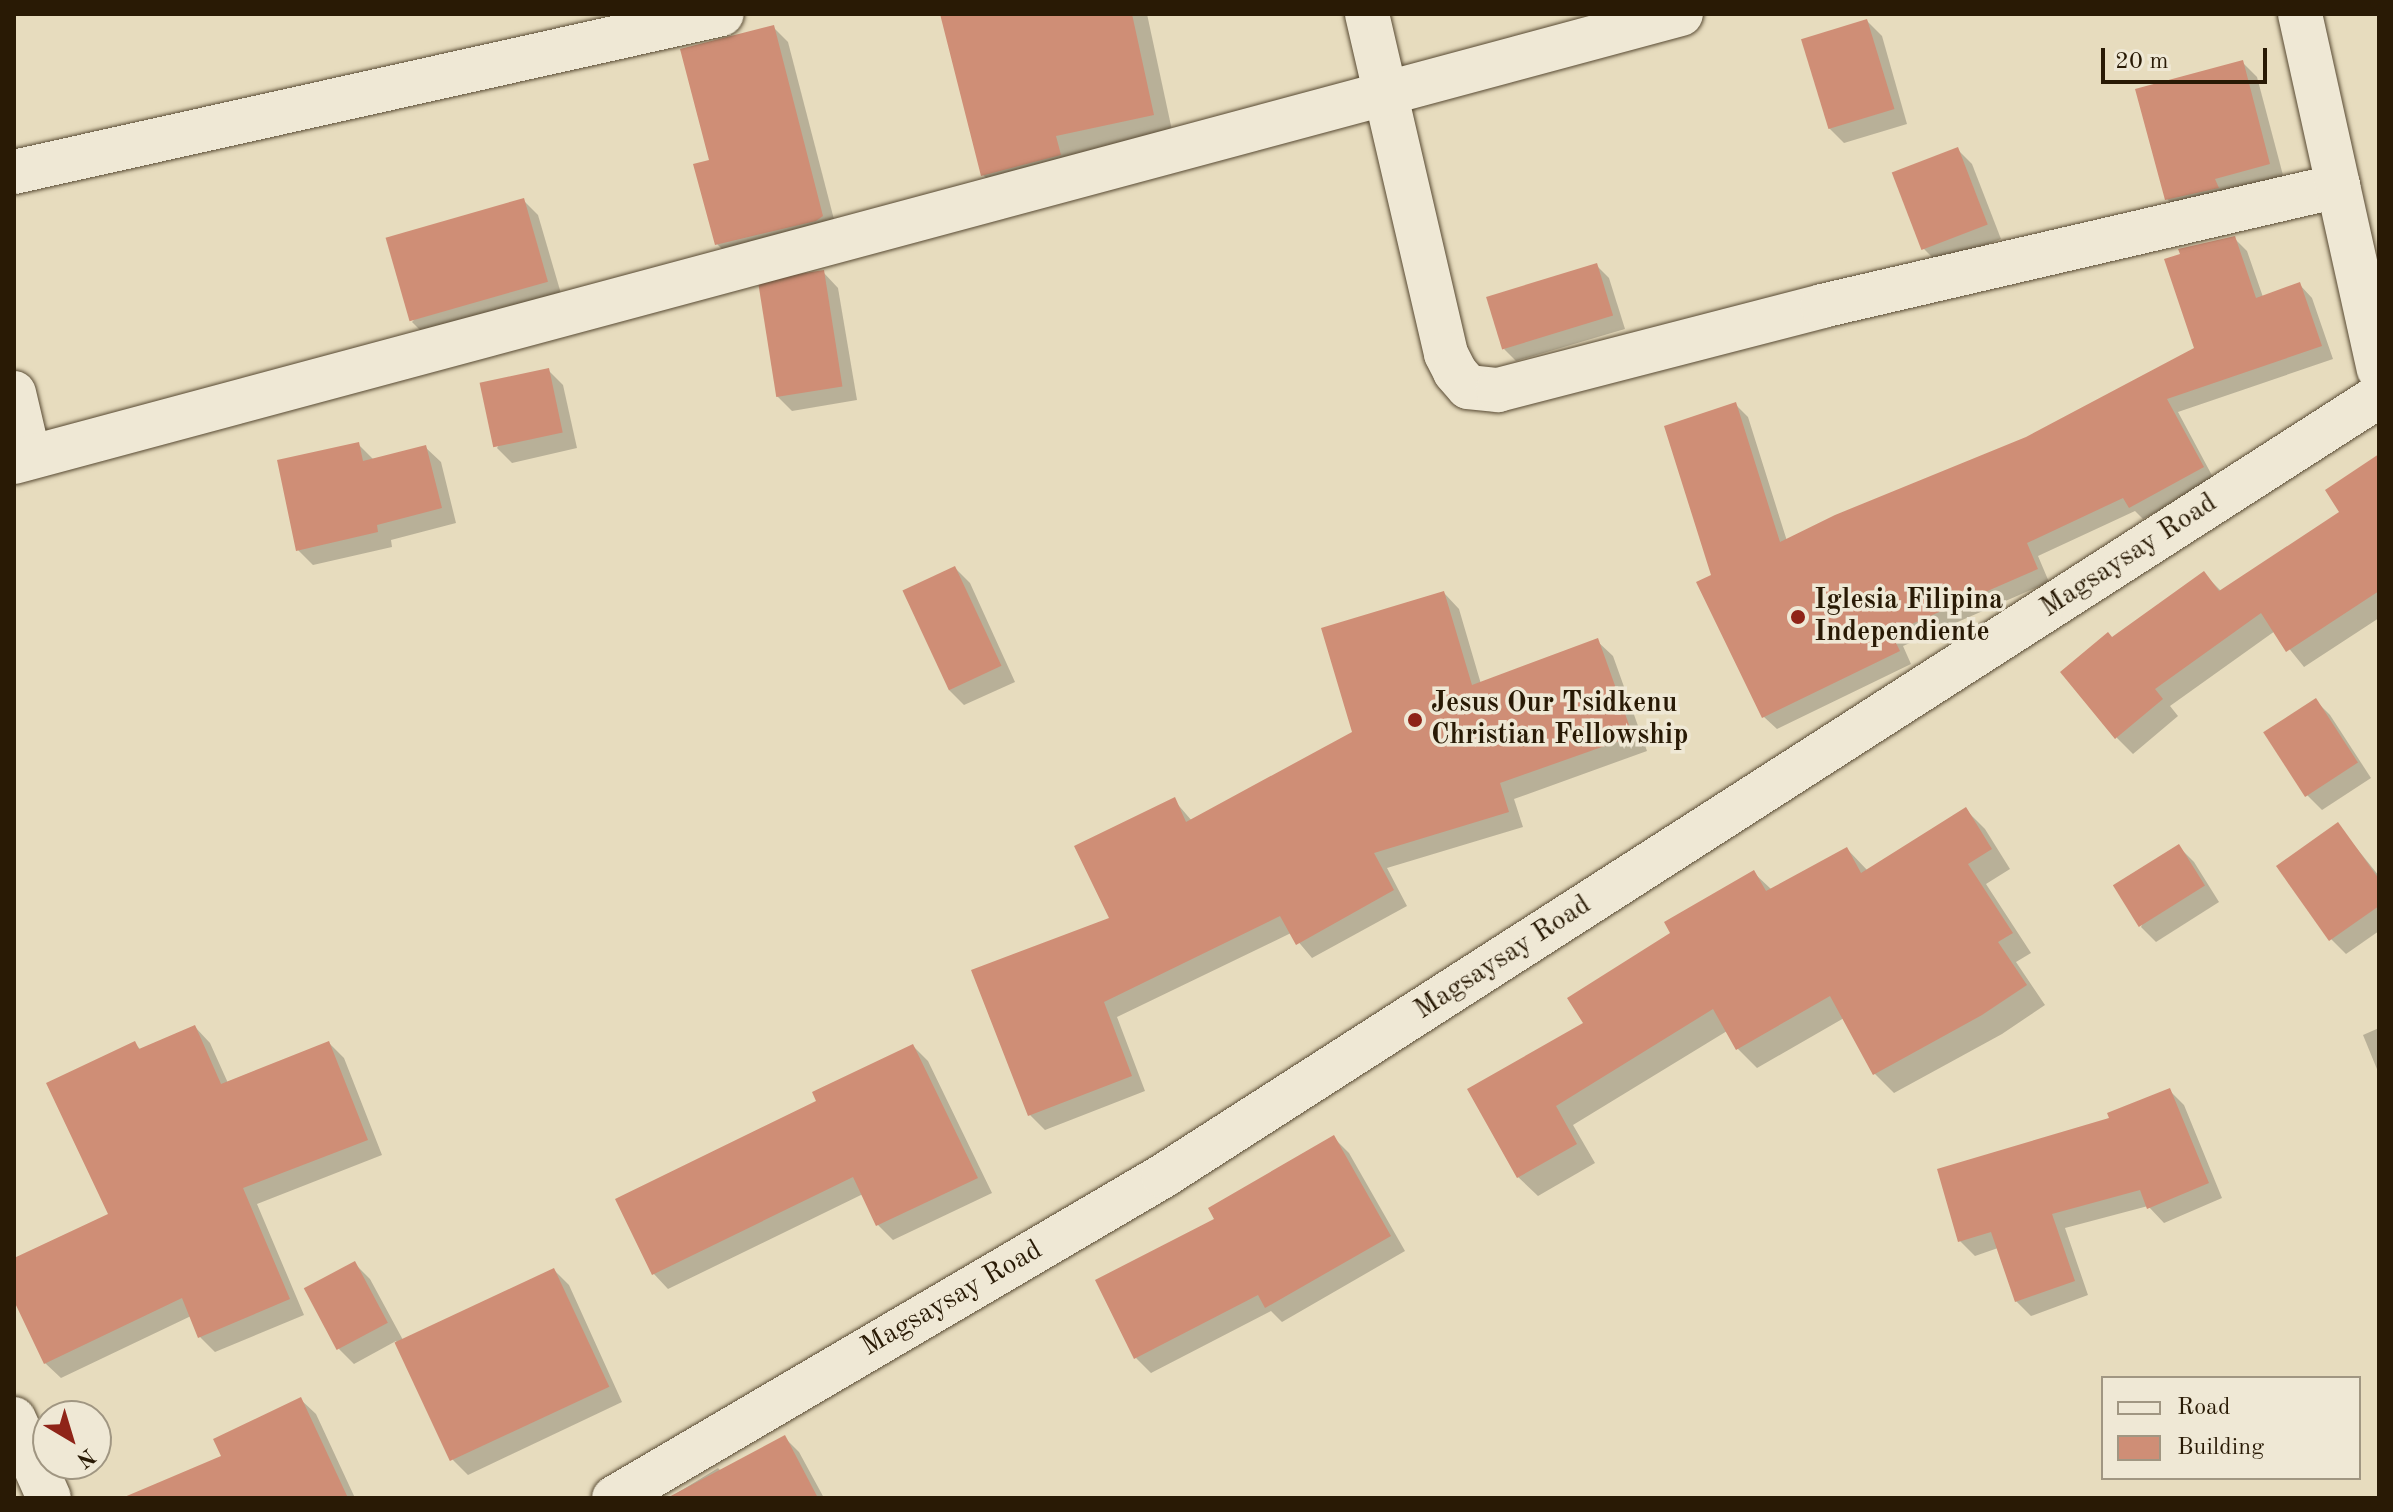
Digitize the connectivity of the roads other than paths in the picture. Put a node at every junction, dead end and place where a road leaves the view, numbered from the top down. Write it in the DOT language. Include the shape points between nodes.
graph roads {
  1 [pos="722,14"];
  2 [pos="1367,14"];
  3 [pos="1681,14"];
  4 [pos="2300,14"];
  5 [pos="1386,95"];
  6 [pos="14,172"];
  7 [pos="2338,186"];
  8 [pos="2379,369"];
  9 [pos="14,393"];
  10 [pos="2379,396"];
  11 [pos="22,460"];
  12 [pos="14,1419"];
  13 [pos="49,1498"];
  14 [pos="614,1498"];
  1 -- 6 [label="street"];
  2 -- 5 [label="street"];
  3 -- 5 [label="street"];
  4 -- 7 [label="street"];
  5 -- 7 [label="street" via="1446,354 1468,387 1498,390 1822,306"];
  5 -- 11 [label="street"];
  7 -- 8 [label="street"];
  9 -- 11 [label="street"];
  10 -- 14 [label="street, Magsaysay Road" via="1163,1176"];
  12 -- 13 [label="street"];
}
